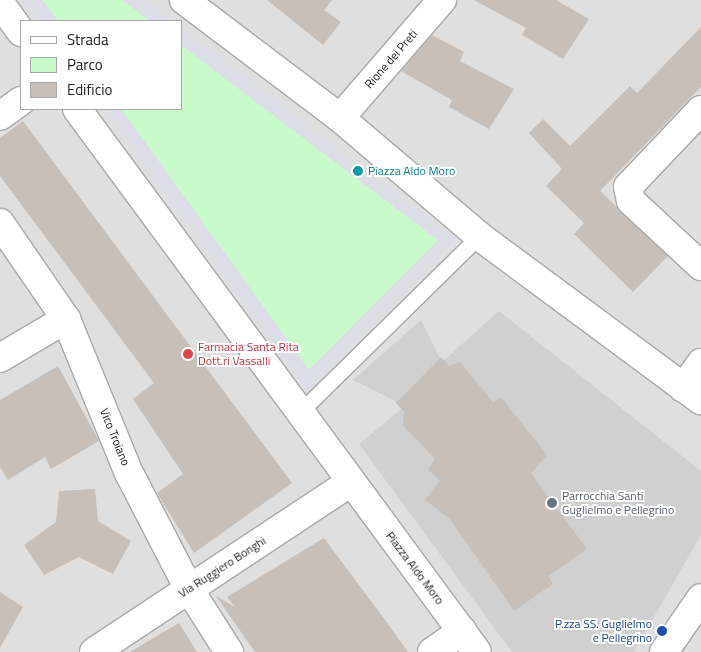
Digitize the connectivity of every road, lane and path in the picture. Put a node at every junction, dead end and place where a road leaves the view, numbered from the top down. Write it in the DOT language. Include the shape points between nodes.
graph roads {
  1 [pos="184,0"];
  2 [pos="442,0"];
  3 [pos="0,3"];
  4 [pos="20,31"];
  5 [pos="20,102"];
  6 [pos="78,110"];
  7 [pos="701,110"];
  8 [pos="0,116"];
  9 [pos="340,118"];
  10 [pos="0,223"];
  11 [pos="479,236"];
  12 [pos="701,266"];
  13 [pos="66,319"];
  14 [pos="0,358"];
  15 [pos="701,363"];
  16 [pos="692,394"];
  17 [pos="302,410"];
  18 [pos="351,482"];
  19 [pos="189,589"];
  20 [pos="701,598"];
  21 [pos="470,642"];
  22 [pos="94,652"];
  23 [pos="229,652"];
  24 [pos="432,652"];
  25 [pos="664,652"];
  1 -- 9 [label="street"];
  2 -- 9 [label="street, Rione dei Preti"];
  3 -- 4 [label="street"];
  5 -- 8 [label="street"];
  6 -- 17 [label="street, Piazza Aldo Moro"];
  7 -- 12 [label="street" via="628,187 632,200"];
  9 -- 11 [label="street"];
  10 -- 13 [label="street, Vico Troiano"];
  11 -- 16 [label="street"];
  11 -- 17 [label="lane"];
  13 -- 14 [label="street"];
  13 -- 19 [label="street, Vico Troiano" via="129,473"];
  15 -- 16 [label="street"];
  17 -- 18 [label="street, Piazza Aldo Moro"];
  18 -- 19 [label="street, Via Ruggiero Bonghi"];
  18 -- 21 [label="street, Piazza Aldo Moro"];
  19 -- 22 [label="street, Via Ruggiero Bonghi"];
  19 -- 23 [label="street, Vico Troiano"];
  20 -- 25 [label="street"];
  21 -- 24 [label="street"];
}
